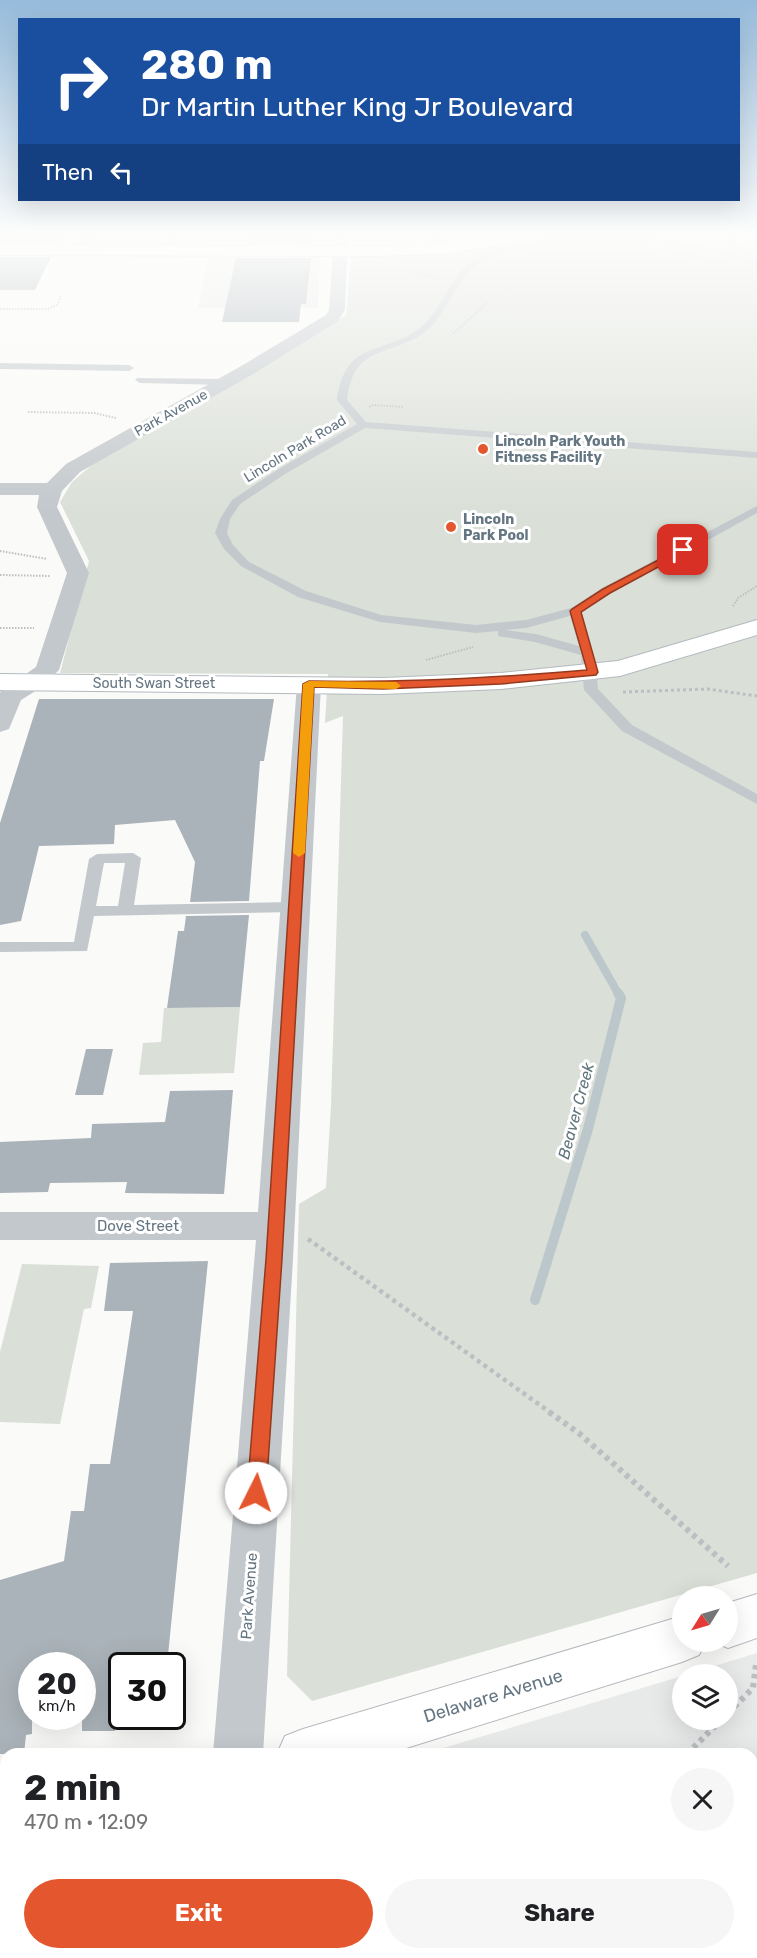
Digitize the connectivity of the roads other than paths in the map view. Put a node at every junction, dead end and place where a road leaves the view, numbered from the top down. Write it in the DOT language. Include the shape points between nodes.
graph roads {
  1 [pos="315,328"];
  2 [pos="423,328"];
  3 [pos="1,366"];
  4 [pos="129,368"];
  5 [pos="140,380"];
  6 [pos="225,382"];
  7 [pos="363,425"];
  8 [pos="757,455"];
  9 [pos="0,489"];
  10 [pos="52,489"];
  11 [pos="757,509"];
  12 [pos="575,611"];
  13 [pos="757,627"];
  14 [pos="476,629"];
  15 [pos="589,662"];
  16 [pos="0,682"];
  17 [pos="33,682"];
  18 [pos="309,684"];
  19 [pos="0,724"];
  20 [pos="757,800"];
  21 [pos="296,907"];
  22 [pos="125,910"];
  23 [pos="87,911"];
  24 [pos="0,947"];
  25 [pos="0,1226"];
  26 [pos="276,1226"];
  27 [pos="757,1616"];
  28 [pos="738,1622"];
  29 [pos="672,1642"];
  30 [pos="238,1748"];
  31 [pos="323,1748"];
  1 -- 6 [label="street, Park Avenue"];
  2 -- 7 [label="lane, Lincoln Park Road" via="355,360 342,384 342,400"];
  3 -- 4 [label="lane"];
  5 -- 6 [label="lane"];
  6 -- 10 [label="street, Park Avenue" via="82,462"];
  7 -- 8 [label="lane, Lincoln Park Road"];
  7 -- 14 [label="lane, Lincoln Park Road" via="236,502 221,533 228,547 244,564 302,594 342,608 380,618"];
  9 -- 10 [label="street"];
  10 -- 17 [label="street" via="47,507 78,573 47,670"];
  11 -- 12 [label="lane, Lincoln Park Road"];
  12 -- 14 [label="lane, Lincoln Park Road" via="525,624"];
  12 -- 15 [label="lane"];
  13 -- 15 [label="street, South Swan Street" via="620,668"];
  14 -- 15 [label="lane, Lincoln Park Road" via="536,638"];
  15 -- 18 [label="street, South Swan Street" via="501,681 383,686"];
  15 -- 20 [label="lane" via="591,690 627,728"];
  16 -- 17 [label="street, South Swan Street"];
  17 -- 18 [label="street, South Swan Street"];
  17 -- 19 [label="street" via="10,696"];
  18 -- 21 [label="street, Park Avenue"];
  21 -- 22 [label="lane"];
  21 -- 26 [label="street, Park Avenue"];
  22 -- 23 [label="lane"];
  22 -- 23 [label="lane" via="133,858 97,859"];
  23 -- 24 [label="lane" via="81,947"];
  25 -- 26 [label="street, Dove Street"];
  26 -- 30 [label="street, Park Avenue"];
  27 -- 28 [label="street"];
  29 -- 31 [label="street, Delaware Avenue"];
}
